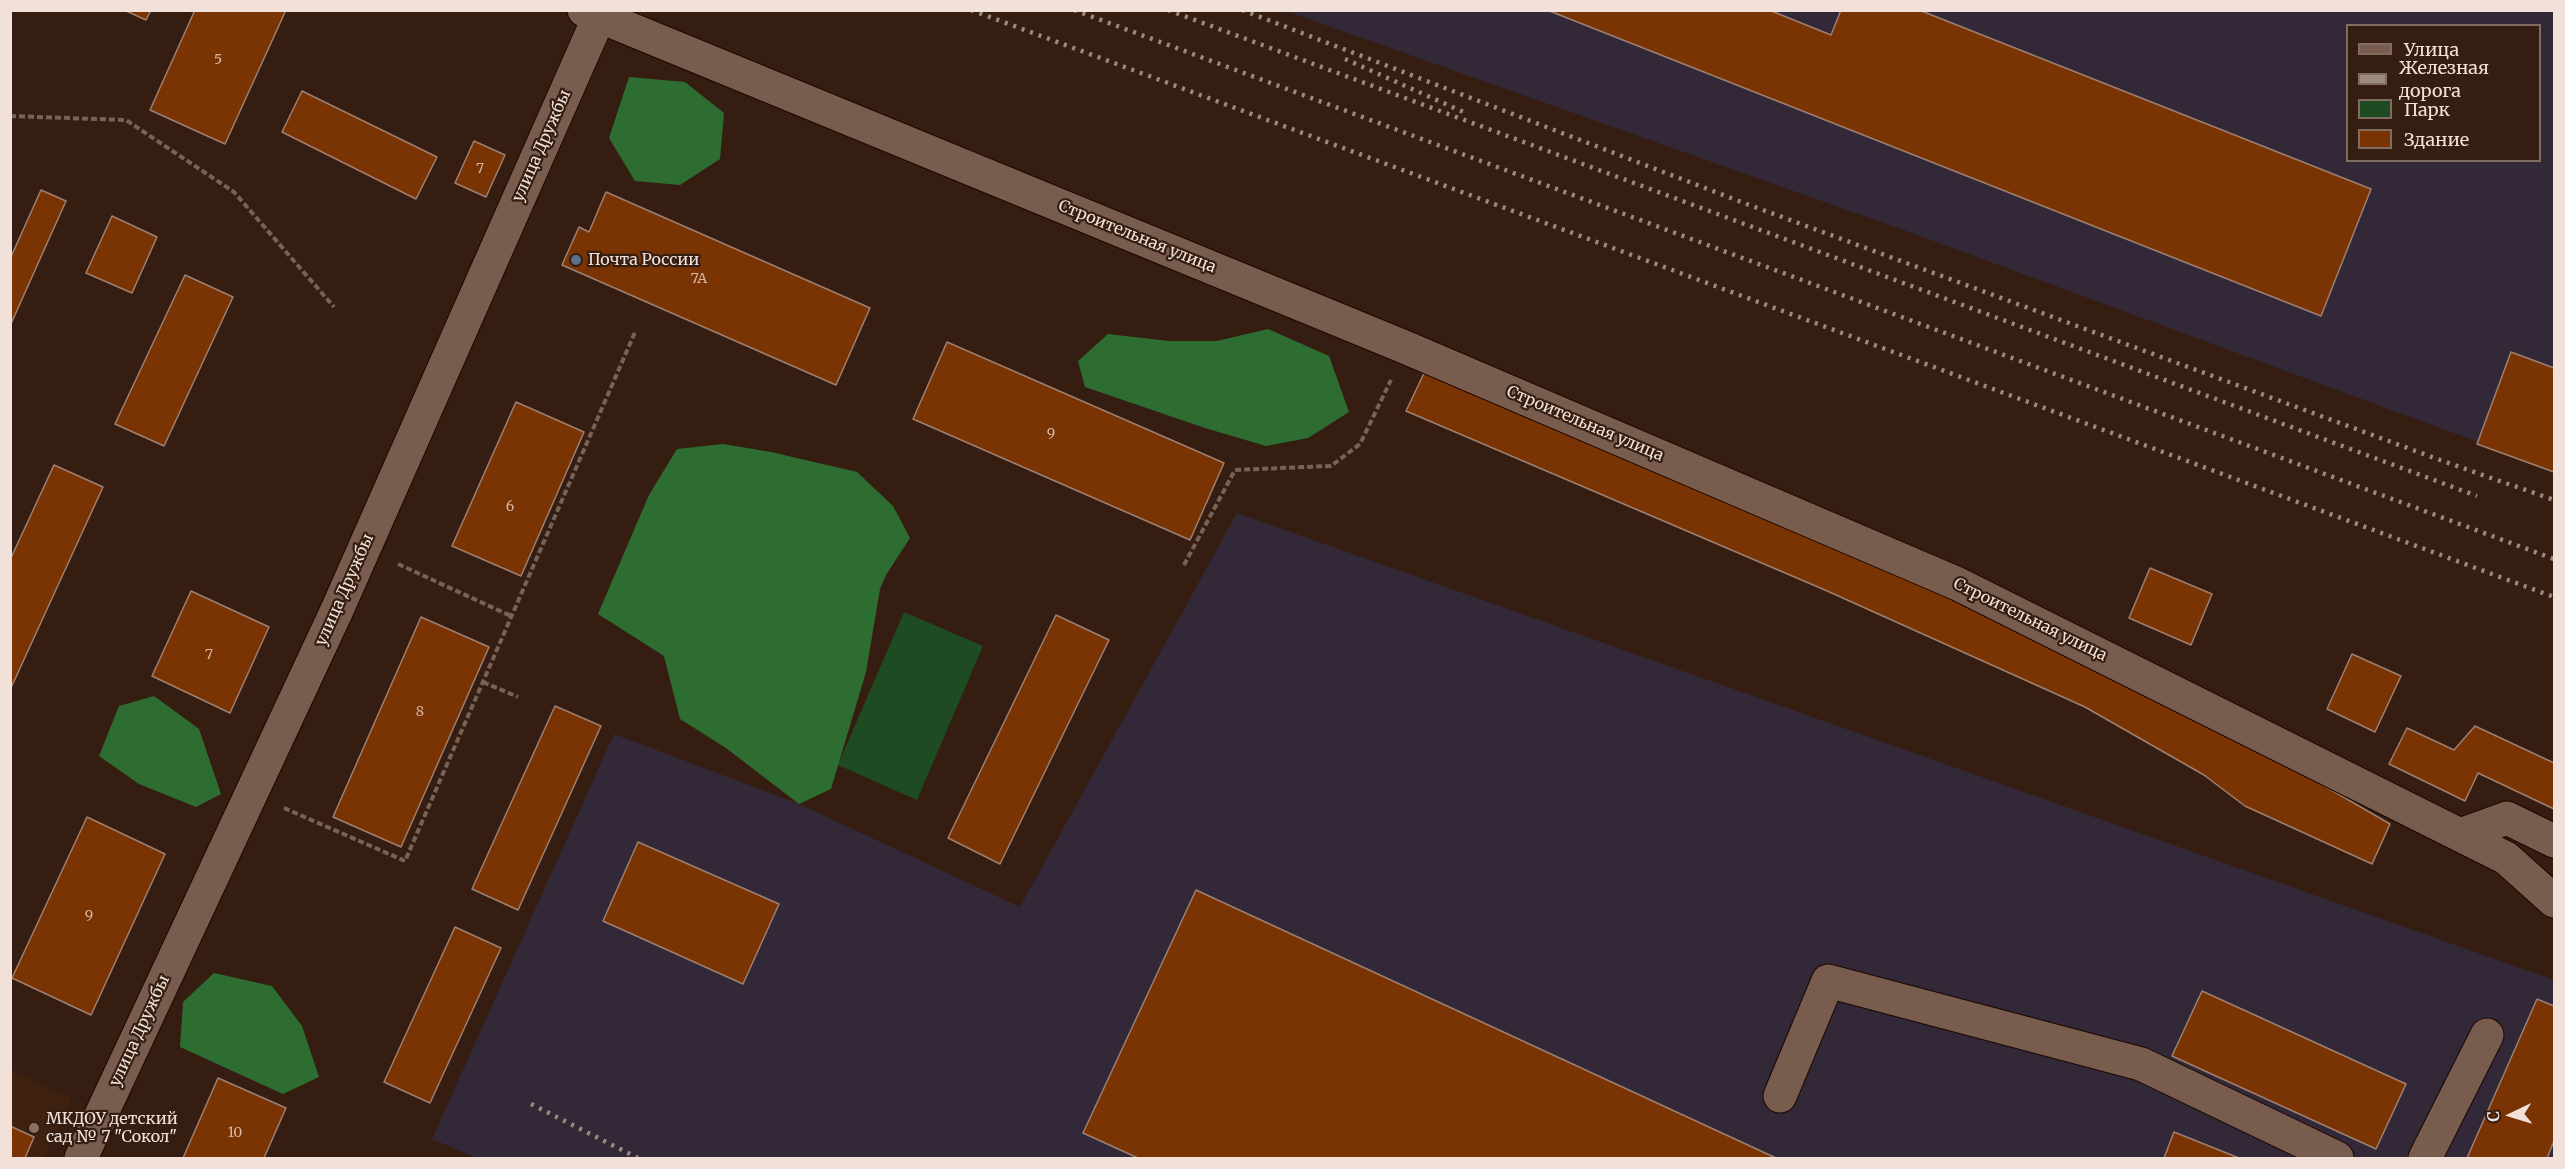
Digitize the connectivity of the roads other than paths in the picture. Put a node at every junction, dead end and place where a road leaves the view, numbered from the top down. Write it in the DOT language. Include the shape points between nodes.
graph roads {
  1 [pos="592,14"];
  2 [pos="2460,835"];
  3 [pos="2554,841"];
  4 [pos="2554,901"];
  5 [pos="2487,1035"];
  6 [pos="1780,1096"];
  7 [pos="81,1158"];
  8 [pos="2337,1158"];
  9 [pos="2425,1158"];
  1 -- 2 [label="street, Строительная улица" via="1407,348 1958,584"];
  1 -- 7 [label="street, улица Дружбы" via="364,548"];
  2 -- 3 [label="street" via="2507,818"];
  2 -- 4 [label="street, Строительная улица" via="2506,858"];
  5 -- 9 [label="street"];
  6 -- 8 [label="street" via="1828,981 2142,1064"];
}
